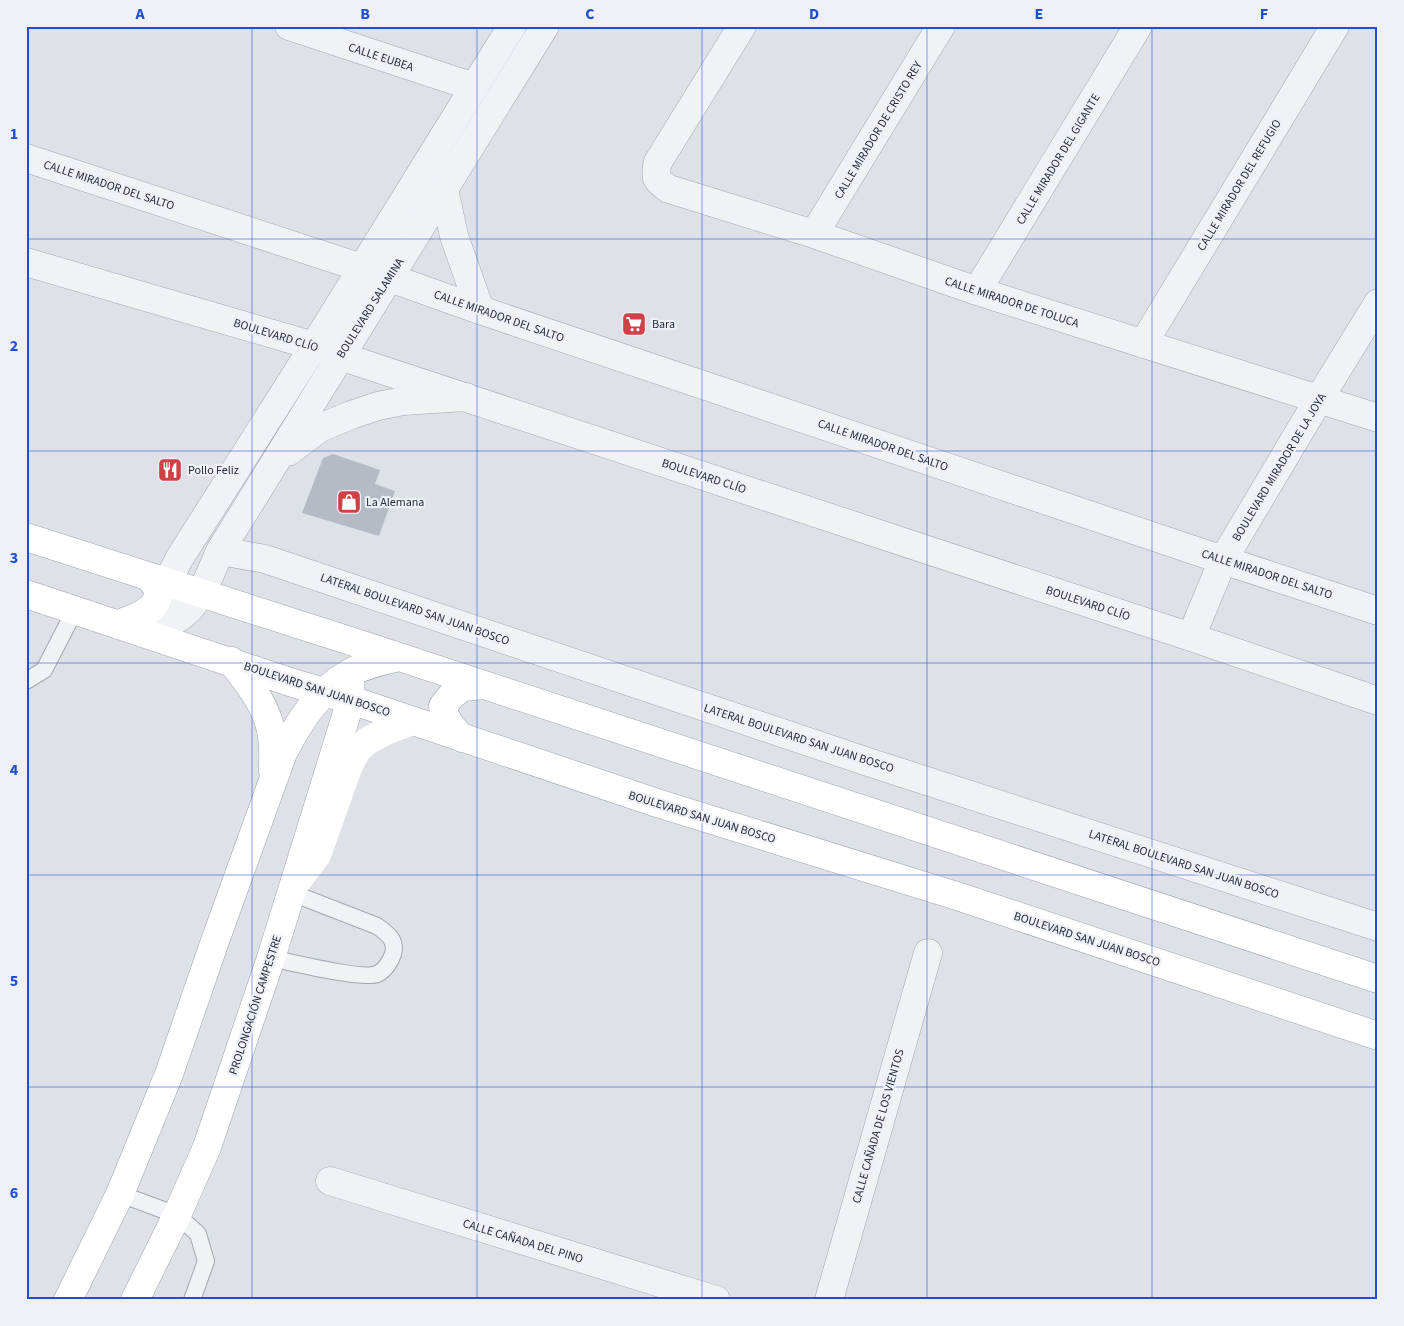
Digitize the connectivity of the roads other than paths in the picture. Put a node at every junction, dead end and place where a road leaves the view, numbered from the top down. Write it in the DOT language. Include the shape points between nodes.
graph roads {
  1 [pos="288,26"];
  2 [pos="512,26"];
  3 [pos="545,26"];
  4 [pos="742,26"];
  5 [pos="941,26"];
  6 [pos="1138,26"];
  7 [pos="1335,26"];
  8 [pos="474,87"];
  9 [pos="26,158"];
  10 [pos="444,189"];
  11 [pos="814,234"];
  12 [pos="26,262"];
  13 [pos="362,268"];
  14 [pos="389,278"];
  15 [pos="977,291"];
  16 [pos="1378,303"];
  17 [pos="480,310"];
  18 [pos="1143,344"];
  19 [pos="314,346"];
  20 [pos="340,356"];
  21 [pos="466,397"];
  22 [pos="1319,399"];
  23 [pos="1378,418"];
  24 [pos="276,460"];
  25 [pos="26,537"];
  26 [pos="220,552"];
  27 [pos="1223,560"];
  28 [pos="158,580"];
  29 [pos="26,594"];
  30 [pos="202,594"];
  31 [pos="75,610"];
  32 [pos="1378,611"];
  33 [pos="118,624"];
  34 [pos="169,624"];
  35 [pos="313,629"];
  36 [pos="1191,637"];
  37 [pos="193,649"];
  38 [pos="399,657"];
  39 [pos="231,662"];
  40 [pos="26,681"];
  41 [pos="484,685"];
  42 [pos="349,687"];
  43 [pos="325,692"];
  44 [pos="1378,701"];
  45 [pos="412,721"];
  46 [pos="462,738"];
  47 [pos="272,785"];
  48 [pos="293,888"];
  49 [pos="1378,927"];
  50 [pos="928,953"];
  51 [pos="271,958"];
  52 [pos="1378,979"];
  53 [pos="1378,1036"];
  54 [pos="330,1181"];
  55 [pos="120,1194"];
  56 [pos="177,1215"];
  57 [pos="68,1300"];
  58 [pos="135,1300"];
  59 [pos="192,1300"];
  60 [pos="716,1300"];
  61 [pos="829,1300"];
  1 -- 8 [label="street, CALLE EUBEA"];
  2 -- 8 [label="street"];
  3 -- 10 [label="street, BOULEVARD SALAMINA"];
  4 -- 11 [label="street, CALLE MIRADOR DE TOLUCA" via="658,162 655,173 660,183 669,189"];
  5 -- 11 [label="street, CALLE MIRADOR DE CRISTO REY"];
  6 -- 15 [label="street, CALLE MIRADOR DEL GIGANTE"];
  7 -- 18 [label="street, CALLE MIRADOR DEL REFUGIO"];
  8 -- 13 [label="street"];
  9 -- 13 [label="street, CALLE MIRADOR DEL SALTO"];
  10 -- 14 [label="street, BOULEVARD SALAMINA"];
  10 -- 17 [label="street" via="454,236"];
  11 -- 15 [label="street, CALLE MIRADOR DE TOLUCA"];
  12 -- 19 [label="street, BOULEVARD CLÍO"];
  13 -- 14 [label="street, CALLE MIRADOR DEL SALTO"];
  13 -- 19 [label="street"];
  14 -- 17 [label="street, CALLE MIRADOR DEL SALTO"];
  14 -- 20 [label="street, BOULEVARD SALAMINA"];
  15 -- 18 [label="street, CALLE MIRADOR DE TOLUCA"];
  16 -- 22 [label="street, BOULEVARD MIRADOR DE LA JOYA"];
  17 -- 27 [label="street, CALLE MIRADOR DEL SALTO"];
  18 -- 22 [label="street, CALLE MIRADOR DE TOLUCA"];
  19 -- 20 [label="street, BOULEVARD CLÍO"];
  19 -- 28 [label="street" via="179,559"];
  20 -- 21 [label="street, BOULEVARD CLÍO"];
  20 -- 24 [label="street, BOULEVARD SALAMINA"];
  21 -- 24 [label="street" via="403,401 350,415 320,428"];
  21 -- 36 [label="street, BOULEVARD CLÍO"];
  22 -- 23 [label="street, CALLE MIRADOR DE TOLUCA"];
  22 -- 27 [label="street, BOULEVARD MIRADOR DE LA JOYA"];
  24 -- 26 [label="street, BOULEVARD SALAMINA"];
  25 -- 28 [label="main road"];
  26 -- 30 [label="street, BOULEVARD SALAMINA"];
  26 -- 49 [label="street, LATERAL BOULEVARD SAN JUAN BOSCO" via="265,559 859,759"];
  27 -- 32 [label="street, CALLE MIRADOR DEL SALTO"];
  27 -- 36 [label="street, BOULEVARD MIRADOR DE LA JOYA"];
  28 -- 30 [label="main road"];
  28 -- 33 [label="main road" via="158,595 152,607"];
  28 -- 34 [label="street"];
  29 -- 31 [label="main road, BOULEVARD SAN JUAN BOSCO"];
  30 -- 34 [label="street, BOULEVARD SALAMINA" via="187,612"];
  30 -- 35 [label="main road"];
  31 -- 33 [label="main road, BOULEVARD SAN JUAN BOSCO"];
  31 -- 40 [label="lane" via="44,670"];
  33 -- 34 [label="street" via="148,627"];
  33 -- 37 [label="main road, BOULEVARD SAN JUAN BOSCO"];
  34 -- 37 [label="street"];
  35 -- 38 [label="main road"];
  35 -- 42 [label="main road" via="339,657"];
  36 -- 44 [label="street, BOULEVARD CLÍO"];
  37 -- 39 [label="main road, BOULEVARD SAN JUAN BOSCO"];
  38 -- 41 [label="main road"];
  38 -- 42 [label="main road" via="375,663"];
  39 -- 43 [label="main road, BOULEVARD SAN JUAN BOSCO"];
  39 -- 47 [label="main road" via="257,696 268,717 272,736"];
  41 -- 46 [label="main road" via="463,687 443,706 452,728"];
  41 -- 52 [label="main road"];
  42 -- 43 [label="main road, BOULEVARD SAN JUAN BOSCO"];
  42 -- 45 [label="main road, BOULEVARD SAN JUAN BOSCO"];
  42 -- 48 [label="main road, PROLONGACIÓN CAMPESTRE"];
  43 -- 47 [label="main road" via="295,730"];
  45 -- 46 [label="main road, BOULEVARD SAN JUAN BOSCO"];
  45 -- 48 [label="main road" via="368,740 358,749 349,765 317,855"];
  46 -- 53 [label="main road, BOULEVARD SAN JUAN BOSCO" via="657,803 957,896"];
  47 -- 55 [label="main road" via="169,1074"];
  48 -- 51 [label="main road, PROLONGACIÓN CAMPESTRE"];
  48 -- 51 [label="lane" via="377,926 389,935 394,948 390,964 376,975 359,976"];
  50 -- 61 [label="street, CALLE CAÑADA DE LOS VIENTOS"];
  51 -- 56 [label="main road, PROLONGACIÓN CAMPESTRE" via="207,1147"];
  54 -- 60 [label="street, CALLE CAÑADA DEL PINO"];
  55 -- 56 [label="lane"];
  55 -- 57 [label="main road"];
  56 -- 58 [label="main road, PROLONGACIÓN CAMPESTRE"];
  56 -- 59 [label="lane" via="198,1234 206,1261"];
}
